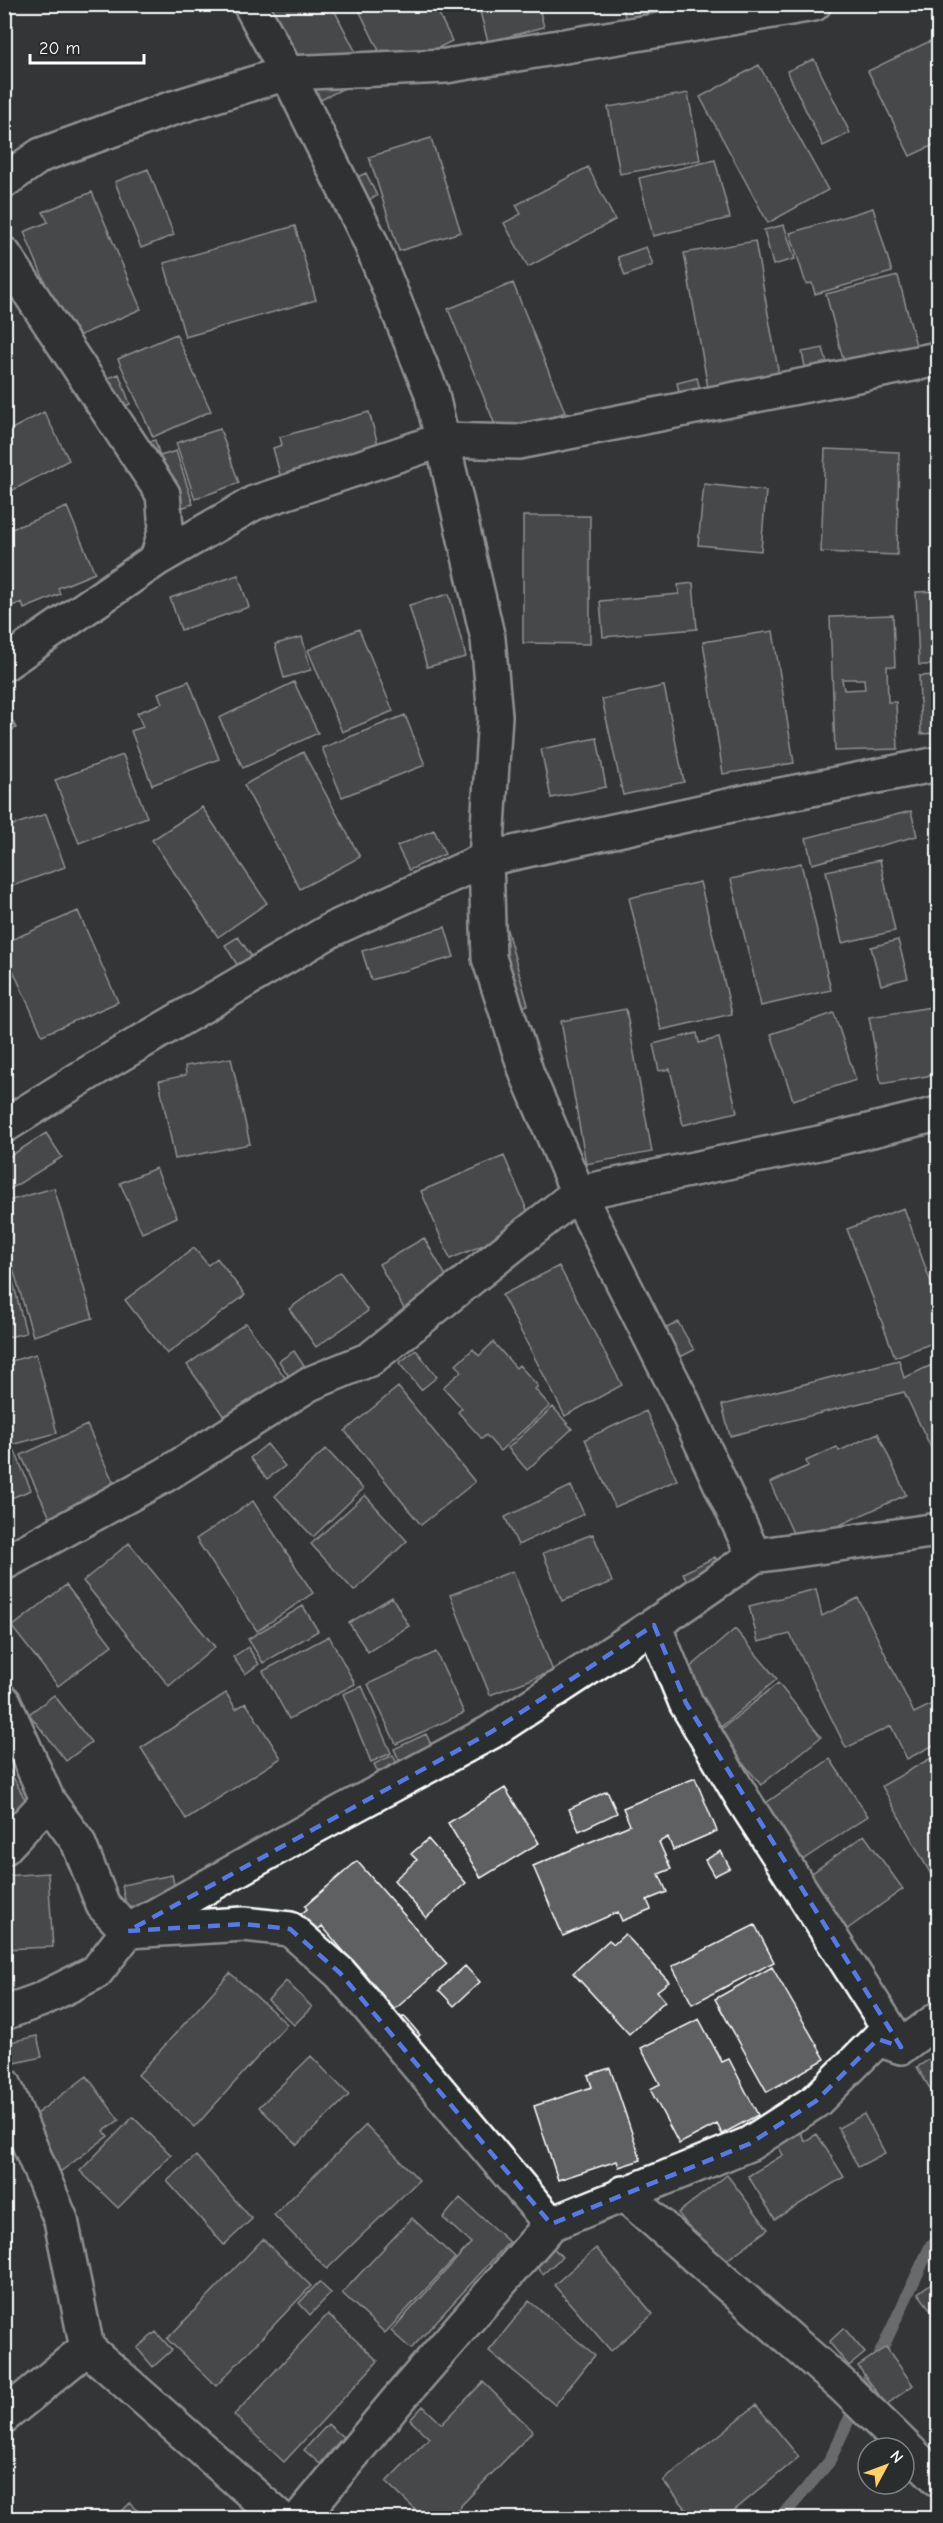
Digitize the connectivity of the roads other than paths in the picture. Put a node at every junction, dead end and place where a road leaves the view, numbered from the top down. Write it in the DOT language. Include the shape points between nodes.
graph roads {
  1 [pos="250,4"];
  2 [pos="814,4"];
  3 [pos="683,15"];
  4 [pos="287,73"];
  5 [pos="4,181"];
  6 [pos="4,254"];
  7 [pos="939,358"];
  8 [pos="442,440"];
  9 [pos="157,558"];
  10 [pos="4,664"];
  11 [pos="939,764"];
  12 [pos="486,859"];
  13 [pos="939,1114"];
  14 [pos="4,1126"];
  15 [pos="578,1193"];
  16 [pos="939,1530"];
  17 [pos="754,1556"];
  18 [pos="4,1563"];
  19 [pos="654,1625"];
  20 [pos="4,1702"];
  21 [pos="48,1801"];
  22 [pos="4,1848"];
  23 [pos="128,1931"];
  24 [pos="4,2013"];
  25 [pos="939,2019"];
  26 [pos="902,2047"];
  27 [pos="4,2084"];
  28 [pos="623,2193"];
  29 [pos="551,2224"];
  30 [pos="87,2348"];
  31 [pos="4,2416"];
  32 [pos="939,2479"];
  33 [pos="280,2518"];
  34 [pos="300,2518"];
  1 -- 4 [label="street"];
  2 -- 3 [label="street"];
  3 -- 4 [label="street" via="446,66"];
  4 -- 5 [label="street" via="41,155"];
  4 -- 8 [label="street" via="370,241 431,391"];
  6 -- 9 [label="street" via="163,494 166,528"];
  7 -- 8 [label="street" via="518,442"];
  8 -- 9 [label="street" via="254,503"];
  8 -- 12 [label="street" via="488,639 495,716"];
  9 -- 10 [label="street"];
  11 -- 12 [label="street"];
  12 -- 14 [label="street" via="333,929"];
  12 -- 15 [label="street" via="489,958 527,1074"];
  13 -- 15 [label="street"];
  15 -- 17 [label="street" via="680,1396"];
  15 -- 18 [label="street" via="369,1359 309,1384 165,1475"];
  16 -- 17 [label="street"];
  17 -- 19 [label="street"];
  19 -- 23 [label="street" via="491,1732"];
  19 -- 26 [label="street" via="686,1703"];
  20 -- 21 [label="street"];
  21 -- 22 [label="street"];
  21 -- 23 [label="street" via="78,1842 103,1905"];
  23 -- 24 [label="street" via="96,1972"];
  23 -- 29 [label="street" via="244,1924 290,1929 339,1973"];
  25 -- 26 [label="street"];
  26 -- 28 [label="street" via="878,2039 816,2101 749,2144"];
  27 -- 30 [label="street" via="62,2220"];
  28 -- 29 [label="street"];
  28 -- 32 [label="street" via="843,2386"];
  29 -- 34 [label="street"];
  30 -- 31 [label="street"];
  30 -- 33 [label="street"];
}
